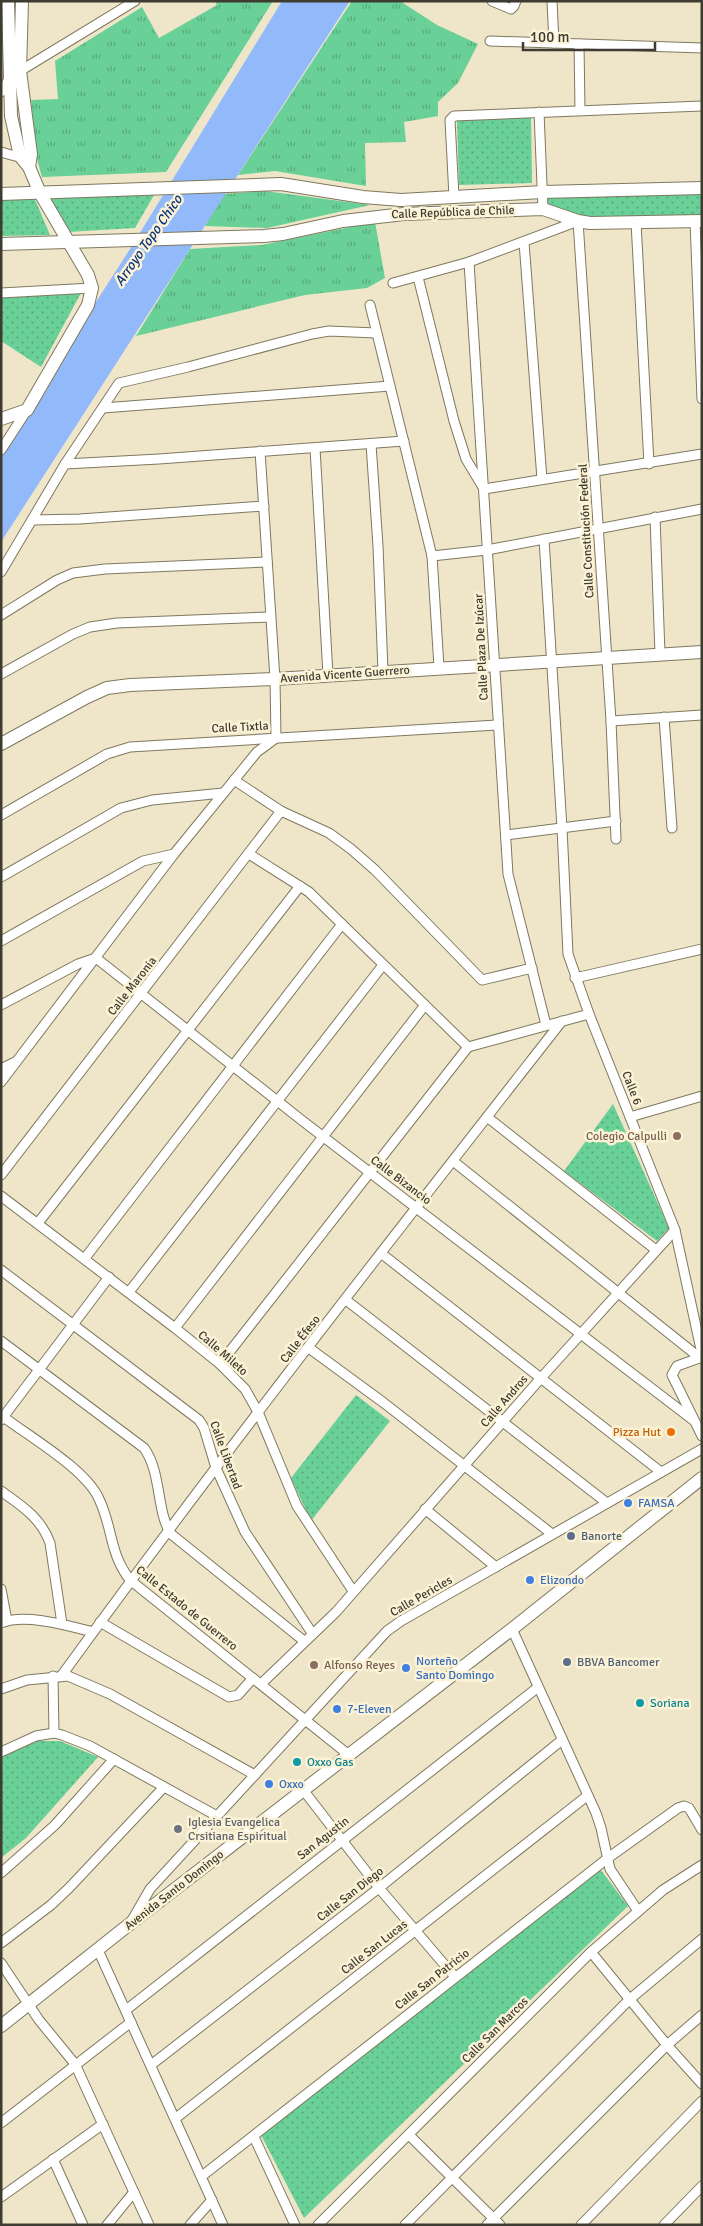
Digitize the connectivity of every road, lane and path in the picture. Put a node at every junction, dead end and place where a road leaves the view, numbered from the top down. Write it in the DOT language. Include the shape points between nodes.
graph roads {
  1 [pos="22,1"];
  2 [pos="135,1"];
  3 [pos="492,1"];
  4 [pos="516,1"];
  5 [pos="552,1"];
  6 [pos="8,3"];
  7 [pos="490,41"];
  8 [pos="554,43"];
  9 [pos="579,44"];
  10 [pos="702,48"];
  11 [pos="20,71"];
  12 [pos="9,79"];
  13 [pos="1,92"];
  14 [pos="702,106"];
  15 [pos="580,110"];
  16 [pos="539,112"];
  17 [pos="1,152"];
  18 [pos="25,155"];
  19 [pos="702,188"];
  20 [pos="542,192"];
  21 [pos="40,193"];
  22 [pos="1,194"];
  23 [pos="454,197"];
  24 [pos="543,209"];
  25 [pos="578,221"];
  26 [pos="698,221"];
  27 [pos="636,222"];
  28 [pos="68,242"];
  29 [pos="524,242"];
  30 [pos="1,244"];
  31 [pos="469,262"];
  32 [pos="418,277"];
  33 [pos="393,283"];
  34 [pos="92,288"];
  35 [pos="1,293"];
  36 [pos="370,305"];
  37 [pos="376,333"];
  38 [pos="390,386"];
  39 [pos="702,399"];
  40 [pos="103,408"];
  41 [pos="27,410"];
  42 [pos="1,419"];
  43 [pos="404,441"];
  44 [pos="371,444"];
  45 [pos="316,448"];
  46 [pos="1,450"];
  47 [pos="260,451"];
  48 [pos="702,454"];
  49 [pos="65,464"];
  50 [pos="649,464"];
  51 [pos="595,472"];
  52 [pos="542,480"];
  53 [pos="484,489"];
  54 [pos="264,506"];
  55 [pos="702,509"];
  56 [pos="655,517"];
  57 [pos="32,520"];
  58 [pos="598,528"];
  59 [pos="544,539"];
  60 [pos="487,550"];
  61 [pos="432,556"];
  62 [pos="267,562"];
  63 [pos="1,572"];
  64 [pos="1,614"];
  65 [pos="270,617"];
  66 [pos="702,652"];
  67 [pos="660,654"];
  68 [pos="605,657"];
  69 [pos="551,660"];
  70 [pos="496,664"];
  71 [pos="439,667"];
  72 [pos="383,671"];
  73 [pos="1,674"];
  74 [pos="328,675"];
  75 [pos="275,679"];
  76 [pos="702,715"];
  77 [pos="664,717"];
  78 [pos="611,721"];
  79 [pos="497,725"];
  80 [pos="276,738"];
  81 [pos="1,744"];
  82 [pos="234,780"];
  83 [pos="224,793"];
  84 [pos="281,811"];
  85 [pos="1,815"];
  86 [pos="616,821"];
  87 [pos="562,828"];
  88 [pos="672,828"];
  89 [pos="506,835"];
  90 [pos="616,839"];
  91 [pos="174,854"];
  92 [pos="248,854"];
  93 [pos="1,877"];
  94 [pos="300,886"];
  95 [pos="342,924"];
  96 [pos="1,941"];
  97 [pos="702,950"];
  98 [pos="96,958"];
  99 [pos="383,965"];
  100 [pos="532,968"];
  101 [pos="575,978"];
  102 [pos="142,994"];
  103 [pos="1,1005"];
  104 [pos="425,1005"];
  105 [pos="588,1014"];
  106 [pos="562,1021"];
  107 [pos="546,1025"];
  108 [pos="187,1030"];
  109 [pos="468,1047"];
  110 [pos="17,1061"];
  111 [pos="233,1067"];
  112 [pos="1,1069"];
  113 [pos="1,1082"];
  114 [pos="702,1096"];
  115 [pos="278,1102"];
  116 [pos="487,1117"];
  117 [pos="630,1117"];
  118 [pos="324,1138"];
  119 [pos="452,1162"];
  120 [pos="370,1173"];
  121 [pos="1,1175"];
  122 [pos="1,1196"];
  123 [pos="417,1208"];
  124 [pos="38,1223"];
  125 [pos="675,1230"];
  126 [pos="656,1250"];
  127 [pos="382,1254"];
  128 [pos="85,1258"];
  129 [pos="1,1270"];
  130 [pos="109,1277"];
  131 [pos="129,1292"];
  132 [pos="618,1292"];
  133 [pos="346,1300"];
  134 [pos="74,1324"];
  135 [pos="175,1328"];
  136 [pos="580,1334"];
  137 [pos="1,1340"];
  138 [pos="309,1348"];
  139 [pos="701,1356"];
  140 [pos="220,1364"];
  141 [pos="40,1370"];
  142 [pos="541,1378"];
  143 [pos="258,1412"];
  144 [pos="2,1417"];
  145 [pos="694,1420"];
  146 [pos="503,1422"];
  147 [pos="702,1436"];
  148 [pos="702,1449"];
  149 [pos="463,1466"];
  150 [pos="216,1468"];
  151 [pos="661,1472"];
  152 [pos="702,1478"];
  153 [pos="1,1491"];
  154 [pos="606,1503"];
  155 [pos="424,1509"];
  156 [pos="169,1532"];
  157 [pos="552,1534"];
  158 [pos="496,1567"];
  159 [pos="130,1580"];
  160 [pos="1,1589"];
  161 [pos="353,1591"];
  162 [pos="4,1622"];
  163 [pos="100,1622"];
  164 [pos="62,1624"];
  165 [pos="512,1628"];
  166 [pos="93,1632"];
  167 [pos="312,1633"];
  168 [pos="304,1641"];
  169 [pos="57,1676"];
  170 [pos="253,1678"];
  171 [pos="262,1684"];
  172 [pos="537,1688"];
  173 [pos="1,1689"];
  174 [pos="306,1721"];
  175 [pos="54,1733"];
  176 [pos="562,1740"];
  177 [pos="1,1752"];
  178 [pos="349,1756"];
  179 [pos="114,1759"];
  180 [pos="255,1775"];
  181 [pos="164,1787"];
  182 [pos="304,1791"];
  183 [pos="587,1796"];
  184 [pos="217,1816"];
  185 [pos="702,1830"];
  186 [pos="342,1839"];
  187 [pos="608,1858"];
  188 [pos="702,1866"];
  189 [pos="1,1873"];
  190 [pos="379,1888"];
  191 [pos="638,1910"];
  192 [pos="131,1923"];
  193 [pos="415,1931"];
  194 [pos="702,1939"];
  195 [pos="1,1943"];
  196 [pos="98,1950"];
  197 [pos="591,1952"];
  198 [pos="1,1963"];
  199 [pos="455,1977"];
  200 [pos="630,1999"];
  201 [pos="30,2004"];
  202 [pos="126,2010"];
  203 [pos="702,2015"];
  204 [pos="131,2022"];
  205 [pos="1,2026"];
  206 [pos="667,2045"];
  207 [pos="75,2064"];
  208 [pos="151,2065"];
  209 [pos="702,2084"];
  210 [pos="702,2102"];
  211 [pos="176,2118"];
  212 [pos="1,2123"];
  213 [pos="103,2124"];
  214 [pos="409,2134"];
  215 [pos="254,2136"];
  216 [pos="53,2159"];
  217 [pos="202,2176"];
  218 [pos="453,2178"];
  219 [pos="702,2186"];
  220 [pos="134,2192"];
  221 [pos="1,2197"];
  222 [pos="212,2200"];
  223 [pos="494,2223"];
  224 [pos="83,2225"];
  225 [pos="107,2225"];
  226 [pos="149,2225"];
  227 [pos="190,2225"];
  228 [pos="223,2225"];
  229 [pos="295,2225"];
  230 [pos="318,2225"];
  231 [pos="405,2225"];
  232 [pos="581,2225"];
  233 [pos="664,2225"];
  1 -- 6 [label="street"];
  1 -- 11 [label="street"];
  2 -- 11 [label="street"];
  3 -- 4 [label="street" via="510,8"];
  5 -- 8 [label="street"];
  6 -- 12 [label="street"];
  7 -- 8 [label="street"];
  8 -- 9 [label="street"];
  9 -- 10 [label="street"];
  9 -- 15 [label="street"];
  11 -- 12 [label="street"];
  11 -- 18 [label="street"];
  12 -- 13 [label="street"];
  12 -- 18 [label="street" via="11,116"];
  14 -- 15 [label="street"];
  15 -- 16 [label="street"];
  16 -- 20 [label="street"];
  16 -- 23 [label="street" via="452,116"];
  17 -- 18 [label="street"];
  18 -- 21 [label="street"];
  19 -- 20 [label="street, Calle República de Chile"];
  20 -- 23 [label="street, Calle República de Chile"];
  20 -- 24 [label="street"];
  21 -- 22 [label="street, Calle República de Chile"];
  21 -- 23 [label="street, Calle República de Chile" via="293,185 386,200"];
  21 -- 28 [label="street"];
  24 -- 25 [label="street, Calle República de Chile"];
  24 -- 28 [label="street, Calle República de Chile" via="383,215 283,234"];
  25 -- 27 [label="street, Calle República de Chile" via="598,224"];
  25 -- 29 [label="street"];
  25 -- 51 [label="street, Calle Constitución Federal"];
  26 -- 27 [label="street, Calle República de Chile"];
  26 -- 39 [label="street"];
  27 -- 50 [label="street"];
  28 -- 30 [label="street, Calle República de Chile"];
  28 -- 34 [label="street"];
  29 -- 31 [label="street"];
  29 -- 52 [label="street"];
  31 -- 32 [label="street"];
  31 -- 53 [label="street, Calle Plaza De Izúcar"];
  32 -- 33 [label="street"];
  32 -- 53 [label="street" via="466,459"];
  34 -- 35 [label="street"];
  34 -- 41 [label="street" via="88,305"];
  36 -- 37 [label="street"];
  37 -- 38 [label="street"];
  37 -- 40 [label="street" via="312,334 120,382"];
  38 -- 40 [label="street"];
  38 -- 43 [label="street"];
  40 -- 49 [label="street"];
  41 -- 42 [label="street"];
  41 -- 46 [label="street"];
  43 -- 44 [label="street"];
  43 -- 61 [label="street"];
  44 -- 45 [label="street"];
  44 -- 72 [label="street"];
  45 -- 47 [label="street"];
  45 -- 74 [label="street"];
  47 -- 49 [label="street"];
  47 -- 54 [label="street"];
  48 -- 50 [label="street"];
  49 -- 57 [label="street"];
  50 -- 51 [label="street"];
  51 -- 52 [label="street"];
  51 -- 58 [label="street, Calle Constitución Federal"];
  52 -- 53 [label="street"];
  53 -- 60 [label="street, Calle Plaza De Izúcar"];
  54 -- 57 [label="street"];
  54 -- 62 [label="street"];
  55 -- 56 [label="street"];
  56 -- 58 [label="street"];
  56 -- 67 [label="street"];
  57 -- 63 [label="street"];
  58 -- 59 [label="street"];
  58 -- 68 [label="street, Calle Constitución Federal"];
  59 -- 60 [label="street"];
  59 -- 69 [label="street, Calle 6"];
  60 -- 61 [label="street"];
  60 -- 70 [label="street, Calle Plaza De Izúcar"];
  61 -- 71 [label="street"];
  62 -- 64 [label="street" via="74,573"];
  62 -- 65 [label="street"];
  65 -- 73 [label="street" via="90,627"];
  65 -- 75 [label="street"];
  66 -- 67 [label="street, Avenida Vicente Guerrero"];
  67 -- 68 [label="street, Avenida Vicente Guerrero"];
  68 -- 69 [label="street, Avenida Vicente Guerrero"];
  68 -- 78 [label="street, Calle Constitución Federal"];
  69 -- 70 [label="street, Avenida Vicente Guerrero"];
  69 -- 87 [label="street, Calle 6"];
  70 -- 71 [label="street, Avenida Vicente Guerrero"];
  70 -- 79 [label="street, Calle Plaza De Izúcar"];
  71 -- 72 [label="street, Avenida Vicente Guerrero"];
  72 -- 74 [label="street, Avenida Vicente Guerrero"];
  74 -- 75 [label="street, Avenida Vicente Guerrero"];
  75 -- 80 [label="street"];
  75 -- 81 [label="street, Avenida Vicente Guerrero" via="107,688"];
  76 -- 77 [label="street"];
  77 -- 78 [label="street"];
  77 -- 88 [label="street"];
  78 -- 86 [label="street, Calle Constitución Federal"];
  79 -- 80 [label="street, Calle Tixtla"];
  79 -- 89 [label="street, Calle Plaza De Izúcar"];
  80 -- 82 [label="street" via="257,752"];
  80 -- 85 [label="street, Calle Tixtla" via="130,747 107,754"];
  82 -- 83 [label="street"];
  82 -- 84 [label="street"];
  83 -- 91 [label="street"];
  83 -- 93 [label="street" via="152,800 121,808"];
  84 -- 92 [label="street, Calle Maronia"];
  84 -- 100 [label="street" via="328,832 363,860 482,980"];
  86 -- 87 [label="street"];
  86 -- 90 [label="street, Calle Constitución Federal"];
  87 -- 89 [label="street"];
  87 -- 101 [label="street, Calle 6" via="568,954"];
  89 -- 100 [label="street, Calle Plaza De Izúcar" via="508,874"];
  91 -- 96 [label="street" via="143,861"];
  91 -- 98 [label="street"];
  92 -- 94 [label="street"];
  92 -- 102 [label="street, Calle Maronia"];
  94 -- 95 [label="street"];
  94 -- 108 [label="street"];
  95 -- 99 [label="street"];
  95 -- 111 [label="street"];
  97 -- 101 [label="street"];
  98 -- 102 [label="street, Calle Bizancio"];
  98 -- 103 [label="street" via="78,964"];
  98 -- 110 [label="street"];
  99 -- 104 [label="street"];
  99 -- 115 [label="street"];
  100 -- 107 [label="street, Calle Plaza De Izúcar"];
  101 -- 105 [label="street, Calle 6"];
  102 -- 108 [label="street, Calle Bizancio"];
  102 -- 121 [label="street, Calle Maronia"];
  104 -- 109 [label="street"];
  104 -- 118 [label="street"];
  105 -- 106 [label="street"];
  105 -- 117 [label="street, Calle 6"];
  106 -- 107 [label="street"];
  106 -- 116 [label="street, Calle Éfeso"];
  107 -- 109 [label="street"];
  108 -- 111 [label="street, Calle Bizancio"];
  108 -- 124 [label="street"];
  109 -- 120 [label="street"];
  110 -- 112 [label="street"];
  110 -- 113 [label="street"];
  111 -- 115 [label="street, Calle Bizancio"];
  111 -- 128 [label="street"];
  114 -- 117 [label="street"];
  115 -- 118 [label="street, Calle Bizancio"];
  115 -- 131 [label="street"];
  116 -- 119 [label="street, Calle Éfeso"];
  116 -- 126 [label="street"];
  117 -- 125 [label="street, Calle 6"];
  118 -- 120 [label="street, Calle Bizancio"];
  118 -- 135 [label="street"];
  119 -- 123 [label="street, Calle Éfeso"];
  119 -- 132 [label="street"];
  120 -- 123 [label="street, Calle Bizancio"];
  120 -- 140 [label="street"];
  122 -- 124 [label="street, Calle Mileto"];
  123 -- 127 [label="street, Calle Éfeso"];
  123 -- 136 [label="street, Calle Bizancio"];
  124 -- 128 [label="street, Calle Mileto"];
  125 -- 126 [label="street, Calle Andros"];
  125 -- 139 [label="street, Calle 6"];
  126 -- 132 [label="street, Calle Andros"];
  127 -- 133 [label="street, Calle Éfeso"];
  127 -- 142 [label="street"];
  128 -- 130 [label="street, Calle Mileto"];
  129 -- 134 [label="street, Calle Libertad"];
  130 -- 131 [label="street, Calle Mileto"];
  130 -- 134 [label="street"];
  131 -- 135 [label="street, Calle Mileto"];
  132 -- 136 [label="street, Calle Andros"];
  132 -- 139 [label="street"];
  133 -- 138 [label="street, Calle Éfeso"];
  133 -- 146 [label="street"];
  134 -- 141 [label="street"];
  134 -- 150 [label="street, Calle Libertad" via="199,1420"];
  135 -- 140 [label="street, Calle Mileto"];
  136 -- 142 [label="street, Calle Andros"];
  136 -- 145 [label="street, Calle Bizancio"];
  137 -- 141 [label="street"];
  138 -- 143 [label="street, Calle Éfeso"];
  138 -- 149 [label="street"];
  139 -- 145 [label="street" via="677,1366 672,1375"];
  140 -- 143 [label="street, Calle Mileto" via="245,1389"];
  141 -- 144 [label="street"];
  141 -- 156 [label="street" via="144,1448 153,1464"];
  142 -- 146 [label="street, Calle Andros"];
  142 -- 151 [label="street"];
  143 -- 150 [label="street, Calle Éfeso"];
  143 -- 161 [label="street, Calle Mileto" via="297,1506"];
  144 -- 159 [label="street, Calle Estado de Guerrero" via="91,1484 103,1507 114,1552"];
  145 -- 147 [label="street"];
  146 -- 149 [label="street, Calle Andros"];
  146 -- 154 [label="street"];
  148 -- 151 [label="street, Calle Pericles"];
  149 -- 155 [label="street, Calle Andros"];
  149 -- 157 [label="street"];
  150 -- 156 [label="street, Calle Éfeso"];
  150 -- 167 [label="street, Calle Libertad" via="245,1532"];
  151 -- 154 [label="street, Calle Pericles"];
  152 -- 165 [label="street, Avenida Santo Domingo"];
  153 -- 164 [label="street" via="31,1514 46,1531"];
  154 -- 157 [label="street, Calle Pericles"];
  155 -- 158 [label="street"];
  155 -- 161 [label="street, Calle Andros"];
  156 -- 159 [label="street, Calle Éfeso"];
  156 -- 168 [label="street"];
  157 -- 158 [label="street, Calle Pericles"];
  158 -- 174 [label="street, Calle Pericles" via="387,1631"];
  159 -- 163 [label="street, Calle Éfeso"];
  159 -- 170 [label="street, Calle Estado de Guerrero"];
  160 -- 162 [label="street"];
  161 -- 167 [label="street, Calle Andros" via="336,1612"];
  162 -- 164 [label="street"];
  163 -- 166 [label="street, Calle Éfeso"];
  163 -- 170 [label="street" via="229,1697 238,1695"];
  164 -- 166 [label="street"];
  165 -- 172 [label="street"];
  165 -- 178 [label="street, Avenida Santo Domingo"];
  166 -- 169 [label="street, Calle Éfeso"];
  167 -- 168 [label="street, Calle Andros"];
  168 -- 171 [label="street, Calle Andros"];
  169 -- 173 [label="street" via="27,1680"];
  169 -- 175 [label="street"];
  169 -- 180 [label="street" via="74,1678 110,1694"];
  170 -- 171 [label="street, Calle Estado de Guerrero"];
  171 -- 174 [label="street, Calle Estado de Guerrero"];
  172 -- 176 [label="street"];
  172 -- 186 [label="street, San Agustin"];
  174 -- 178 [label="street, Calle Estado de Guerrero"];
  174 -- 180 [label="street, Calle Pericles"];
  175 -- 177 [label="street" via="36,1736"];
  175 -- 179 [label="street" via="72,1738"];
  176 -- 183 [label="street"];
  176 -- 190 [label="street, Calle San Diego"];
  178 -- 182 [label="street, Avenida Santo Domingo"];
  179 -- 181 [label="street"];
  179 -- 189 [label="street" via="48,1832"];
  180 -- 184 [label="street, Calle Pericles"];
  181 -- 184 [label="street"];
  181 -- 195 [label="street" via="69,1888"];
  182 -- 186 [label="street"];
  182 -- 192 [label="street, Avenida Santo Domingo"];
  183 -- 187 [label="street" via="601,1828"];
  183 -- 193 [label="street, Calle San Lucas"];
  184 -- 192 [label="street, Calle Pericles" via="150,1889"];
  185 -- 187 [label="street, Calle San Patricio" via="689,1808 682,1806"];
  186 -- 190 [label="street"];
  186 -- 202 [label="street, San Agustin"];
  187 -- 191 [label="street" via="618,1883"];
  187 -- 199 [label="street, Calle San Patricio"];
  188 -- 191 [label="street, Calle San Marcos"];
  190 -- 193 [label="street"];
  190 -- 208 [label="street, Calle San Diego"];
  191 -- 197 [label="street, Calle San Marcos"];
  192 -- 196 [label="street, Avenida Santo Domingo"];
  193 -- 199 [label="street"];
  193 -- 211 [label="street, Calle San Lucas"];
  194 -- 200 [label="street"];
  196 -- 201 [label="street, Avenida Santo Domingo"];
  196 -- 202 [label="street"];
  197 -- 200 [label="street"];
  197 -- 214 [label="street, Calle San Marcos"];
  198 -- 201 [label="street"];
  199 -- 215 [label="street, Calle San Patricio"];
  200 -- 206 [label="street"];
  200 -- 218 [label="street"];
  201 -- 205 [label="street, Avenida Santo Domingo"];
  201 -- 207 [label="street"];
  202 -- 204 [label="street"];
  203 -- 206 [label="street"];
  204 -- 207 [label="street"];
  204 -- 208 [label="street"];
  206 -- 209 [label="street"];
  206 -- 223 [label="street"];
  207 -- 212 [label="street"];
  207 -- 213 [label="street"];
  208 -- 211 [label="street"];
  210 -- 232 [label="street"];
  211 -- 217 [label="street"];
  213 -- 216 [label="street"];
  213 -- 220 [label="street"];
  214 -- 218 [label="street"];
  214 -- 230 [label="street, Calle San Marcos"];
  215 -- 217 [label="street, Calle San Patricio"];
  215 -- 229 [label="street"];
  216 -- 221 [label="street"];
  216 -- 224 [label="street"];
  217 -- 222 [label="street"];
  218 -- 223 [label="street"];
  218 -- 231 [label="street"];
  219 -- 233 [label="street"];
  220 -- 225 [label="street"];
  220 -- 226 [label="street"];
  222 -- 227 [label="street"];
  222 -- 228 [label="street"];
}
